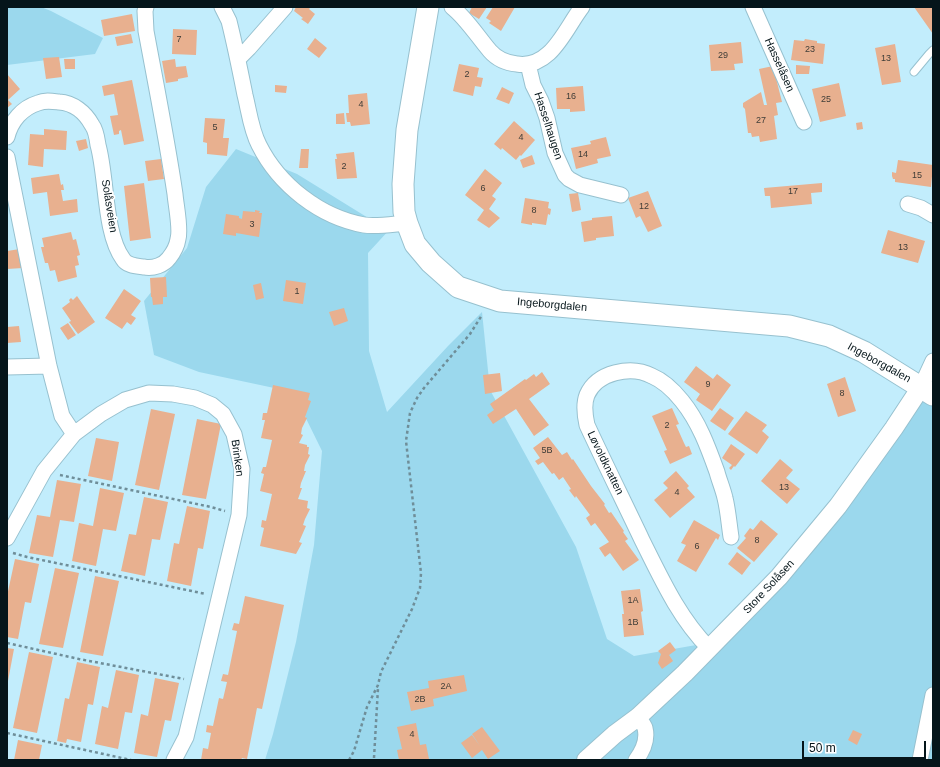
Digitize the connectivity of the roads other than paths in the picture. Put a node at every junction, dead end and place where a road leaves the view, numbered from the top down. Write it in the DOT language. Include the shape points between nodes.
graph roads {
  1 [pos="146,7"];
  2 [pos="222,7"];
  3 [pos="285,7"];
  4 [pos="428,7"];
  5 [pos="452,7"];
  6 [pos="582,7"];
  7 [pos="753,7"];
  8 [pos="933,50"];
  9 [pos="238,59"];
  10 [pos="528,64"];
  11 [pos="914,72"];
  12 [pos="804,122"];
  13 [pos="7,137"];
  14 [pos="7,157"];
  15 [pos="621,195"];
  16 [pos="908,204"];
  17 [pos="933,215"];
  18 [pos="407,223"];
  19 [pos="933,361"];
  20 [pos="49,366"];
  21 [pos="7,367"];
  22 [pos="927,391"];
  23 [pos="74,434"];
  24 [pos="731,537"];
  25 [pos="7,538"];
  26 [pos="709,648"];
  27 [pos="933,695"];
  28 [pos="638,717"];
  29 [pos="174,760"];
  30 [pos="586,760"];
  31 [pos="636,760"];
  32 [pos="920,760"];
  1 -- 13 [label="street, Solåsveien" via="146,31 178,217 179,238 168,260 148,268 130,265 123,260 109,223 102,161 93,126 86,115 66,102 43,101 30,105 20,113 9,128"];
  2 -- 9 [label="street" via="229,21"];
  3 -- 9 [label="street"];
  4 -- 18 [label="main road, Ingeborgdalen" via="407,130 403,184"];
  5 -- 10 [label="street" via="499,59 509,63"];
  6 -- 10 [label="street" via="555,47 546,56"];
  7 -- 12 [label="street, Hasselåsen"];
  8 -- 11 [label="lane"];
  9 -- 18 [label="street" via="258,144 275,172 287,184 314,205 340,218 366,225"];
  10 -- 15 [label="street, Hasselhaugen" via="533,85 547,118 555,153 565,174 580,185"];
  14 -- 20 [label="street"];
  16 -- 17 [label="street"];
  18 -- 22 [label="main road, Ingeborgdalen" via="415,244 431,263 458,287 489,298 789,326 829,336 864,352"];
  19 -- 22 [label="street"];
  20 -- 21 [label="street"];
  20 -- 23 [label="street" via="62,416"];
  22 -- 26 [label="street, Store Solåsen" via="894,428 807,545"];
  23 -- 25 [label="street, Brinken" via="44,471"];
  23 -- 29 [label="street, Brinken" via="125,400 149,394 195,398 212,405 223,414 234,434 242,469 239,515 186,737"];
  24 -- 26 [label="street, Løvoldknatten" via="725,498 709,448 697,423 682,402 664,383 651,375 633,371 615,372 591,387 586,397 587,425 681,614"];
  26 -- 28 [label="street, Store Solåsen"];
  27 -- 32 [label="street"];
  28 -- 30 [label="street, Store Solåsen"];
  28 -- 31 [label="street" via="645,728 646,738 642,753"];
}
